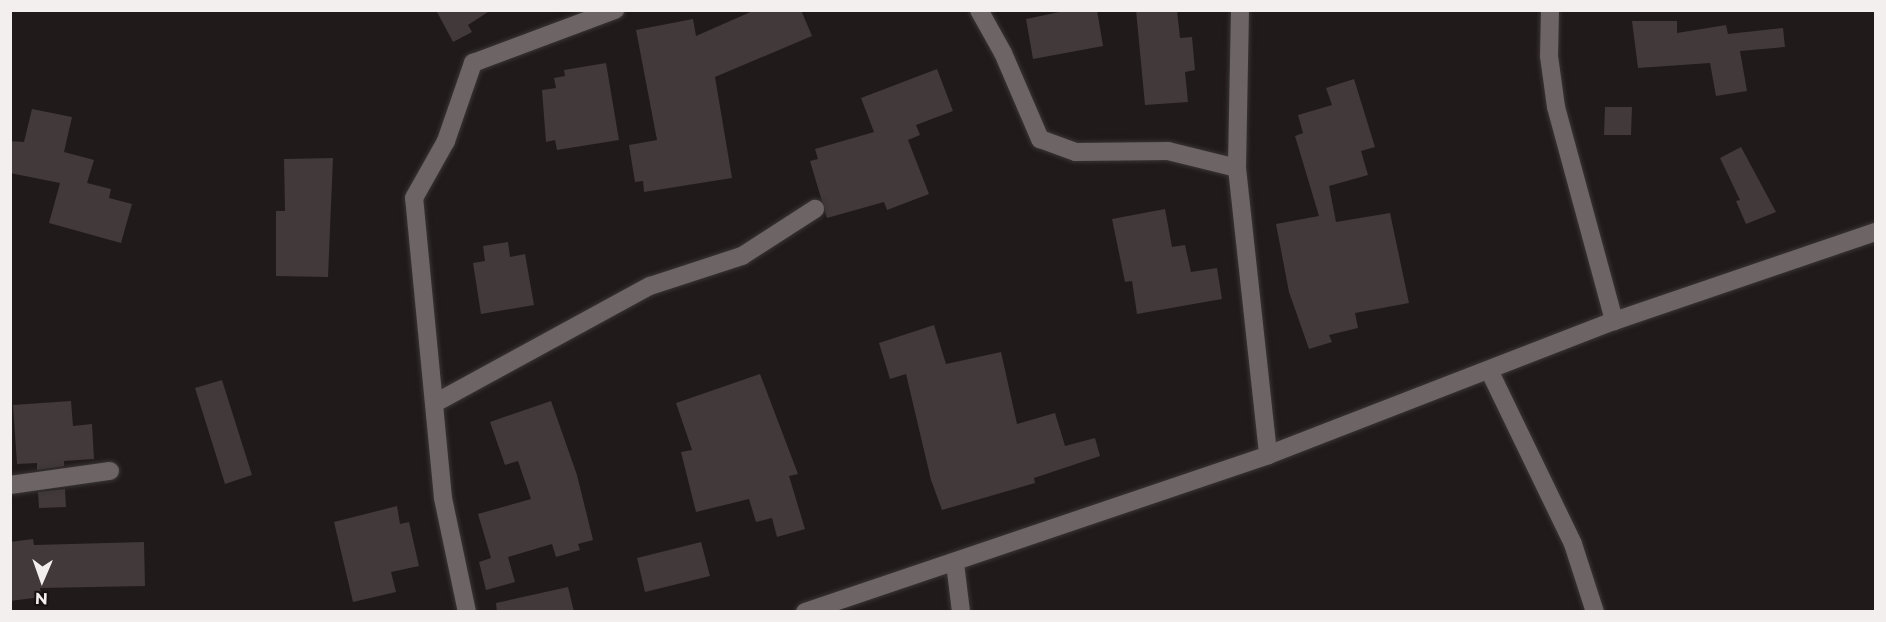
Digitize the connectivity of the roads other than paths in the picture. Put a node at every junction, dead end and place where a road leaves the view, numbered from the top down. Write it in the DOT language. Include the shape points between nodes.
graph roads {
  1 [pos="615,10"];
  2 [pos="979,10"];
  3 [pos="1240,10"];
  4 [pos="1550,10"];
  5 [pos="1237,168"];
  6 [pos="815,209"];
  7 [pos="1875,232"];
  8 [pos="1614,321"];
  9 [pos="1489,370"];
  10 [pos="435,403"];
  11 [pos="1268,455"];
  12 [pos="110,471"];
  13 [pos="10,485"];
  14 [pos="955,563"];
  15 [pos="467,612"];
  16 [pos="805,612"];
  17 [pos="961,612"];
  18 [pos="1595,612"];
  1 -- 10 [label="street" via="473,63 446,141 414,198"];
  2 -- 5 [label="street" via="1003,53 1040,139 1076,152 1168,151"];
  3 -- 5 [label="street"];
  4 -- 8 [label="street" via="1549,56 1556,107"];
  5 -- 11 [label="street"];
  6 -- 10 [label="street" via="742,256 650,286"];
  7 -- 8 [label="street"];
  8 -- 9 [label="street"];
  9 -- 11 [label="street"];
  9 -- 18 [label="street" via="1573,544"];
  10 -- 15 [label="street" via="443,498"];
  11 -- 14 [label="street"];
  12 -- 13 [label="street"];
  14 -- 16 [label="street"];
  14 -- 17 [label="street"];
}
